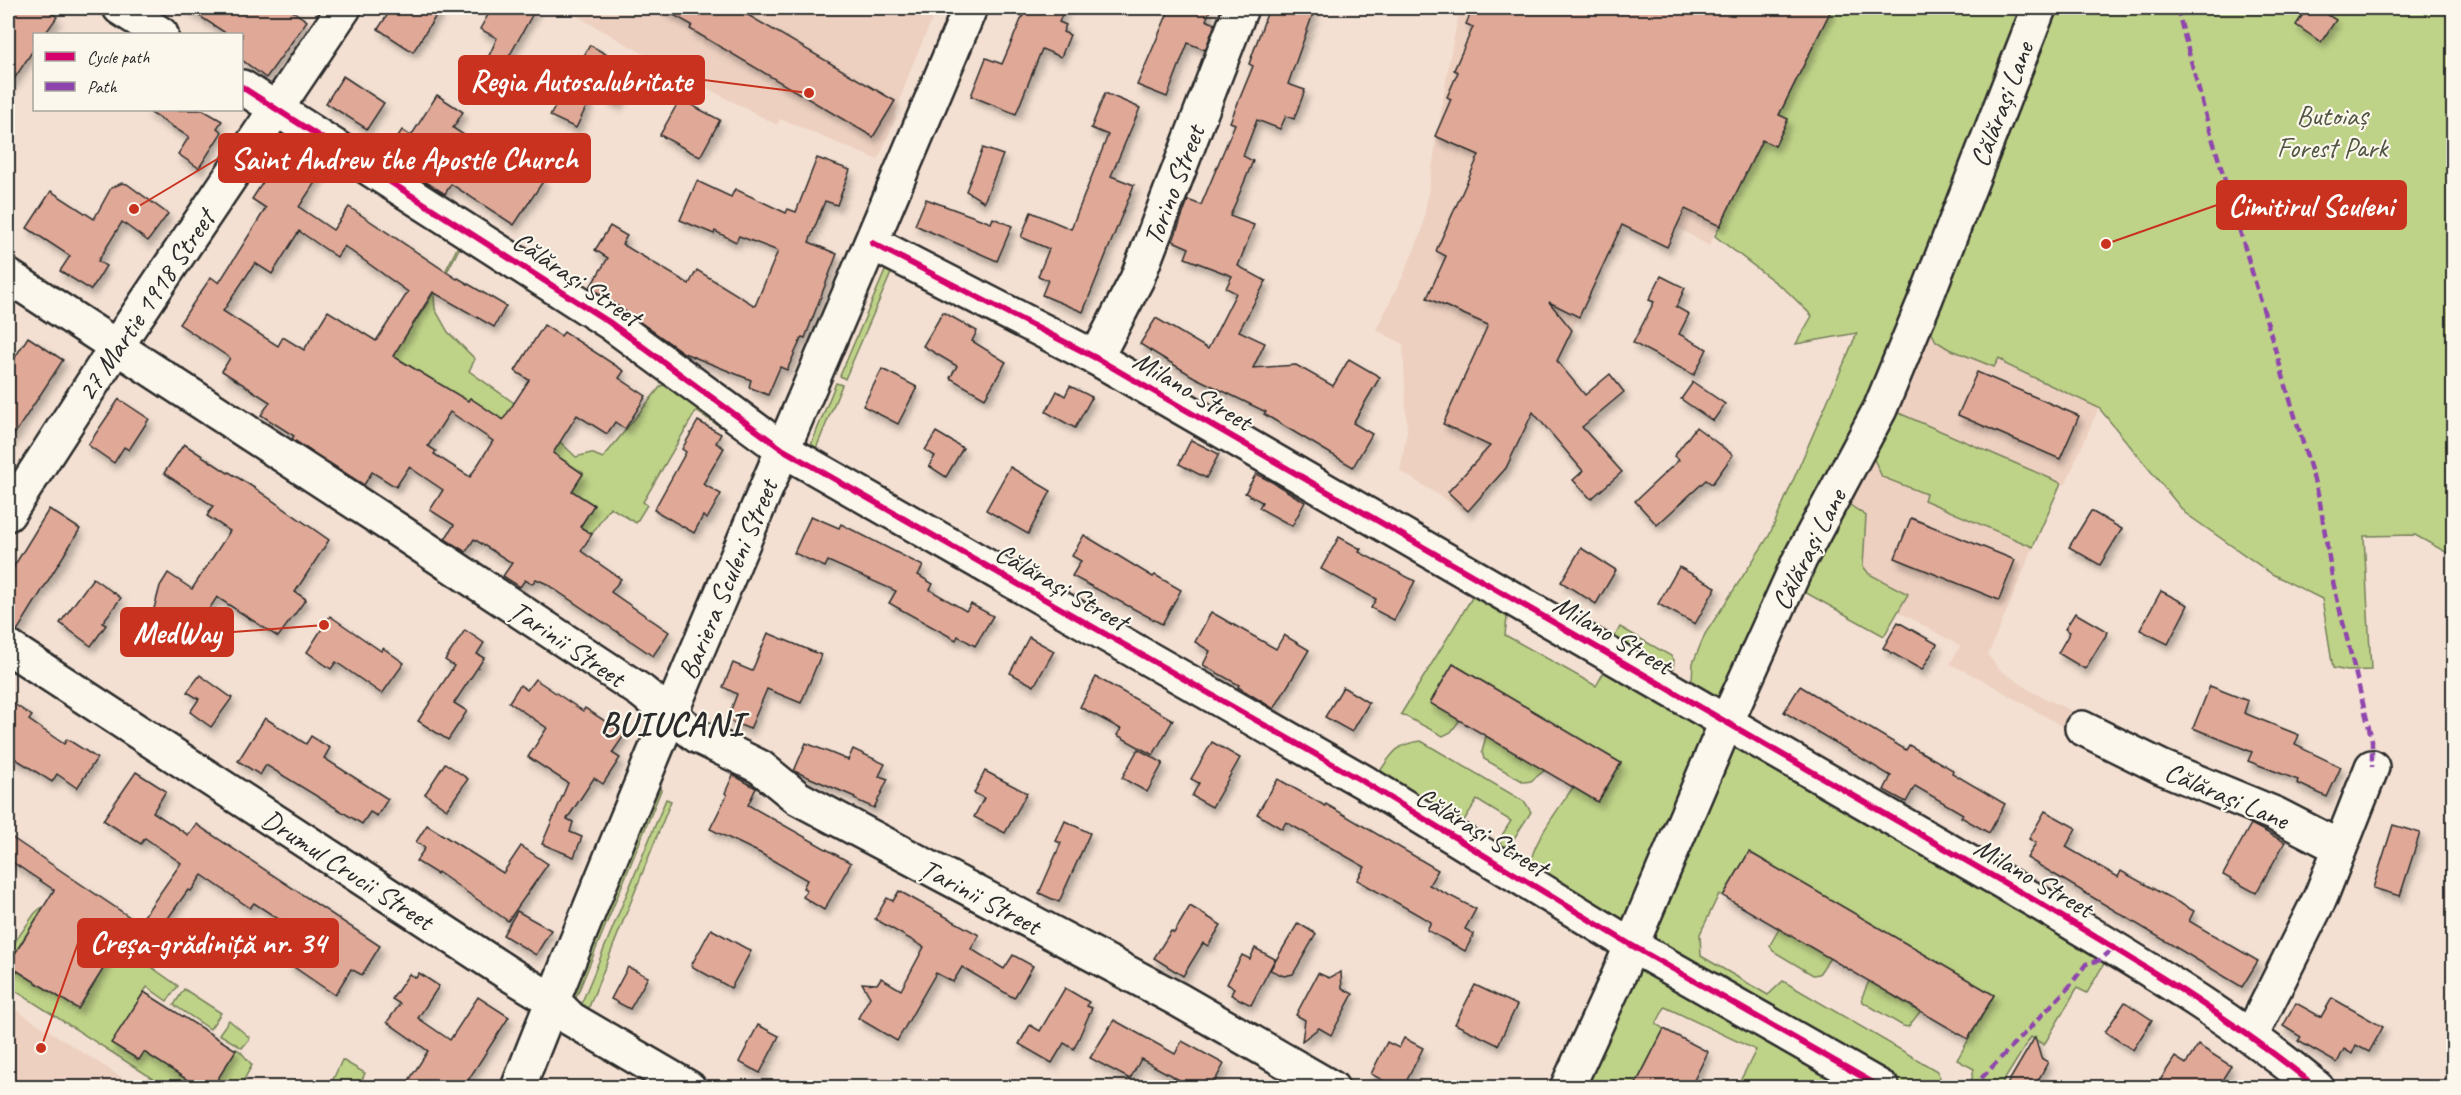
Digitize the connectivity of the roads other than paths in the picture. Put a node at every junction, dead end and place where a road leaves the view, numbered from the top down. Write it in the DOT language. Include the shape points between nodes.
graph roads {
  1 [pos="120,8"];
  2 [pos="344,8"];
  3 [pos="970,8"];
  4 [pos="1241,8"];
  5 [pos="2039,8"];
  6 [pos="159,33"];
  7 [pos="243,88"];
  8 [pos="276,110"];
  9 [pos="872,243"];
  10 [pos="8,276"];
  11 [pos="116,347"];
  12 [pos="1096,358"];
  13 [pos="782,450"];
  14 [pos="8,514"];
  15 [pos="8,647"];
  16 [pos="669,713"];
  17 [pos="1726,723"];
  18 [pos="2082,728"];
  19 [pos="2372,767"];
  20 [pos="2339,847"];
  21 [pos="1631,945"];
  22 [pos="552,1000"];
  23 [pos="2251,1036"];
  24 [pos="518,1088"];
  25 [pos="689,1088"];
  26 [pos="1332,1088"];
  27 [pos="1567,1088"];
  28 [pos="1882,1088"];
  29 [pos="2317,1088"];
  1 -- 6 [label="street"];
  2 -- 8 [label="street, 27 Martie 1918 Street"];
  3 -- 9 [label="street, Bariera Sculeni Street"];
  4 -- 12 [label="street, Torino Street" via="1137,279"];
  5 -- 17 [label="street, Călărași Lane" via="1880,409 1800,558"];
  7 -- 8 [label="street, Călărași Street"];
  8 -- 11 [label="street, 27 Martie 1918 Street"];
  8 -- 13 [label="street, Călărași Street" via="609,322"];
  9 -- 12 [label="street, Milano Street"];
  9 -- 13 [label="street, Bariera Sculeni Street"];
  10 -- 11 [label="street, Țarinii Street"];
  11 -- 14 [label="street, 27 Martie 1918 Street"];
  11 -- 16 [label="street, Țarinii Street" via="436,555"];
  12 -- 17 [label="street, Milano Street"];
  13 -- 16 [label="street, Bariera Sculeni Street"];
  13 -- 21 [label="street, Călărași Street" via="1364,782"];
  15 -- 22 [label="street, Drumul Crucii Street"];
  16 -- 22 [label="street, Bariera Sculeni Street"];
  16 -- 26 [label="street, Țarinii Street" via="696,736 760,767 798,798 1177,999"];
  17 -- 21 [label="street, Călărași Lane"];
  17 -- 23 [label="street, Milano Street" via="2041,904"];
  18 -- 20 [label="street, Călărași Lane" via="2161,767 2276,814"];
  19 -- 20 [label="street"];
  20 -- 23 [label="street" via="2321,896"];
  21 -- 27 [label="street, Călărași Lane"];
  21 -- 28 [label="street, Călărași Street"];
  22 -- 24 [label="street, Bariera Sculeni Street"];
  22 -- 25 [label="street, Drumul Crucii Street" via="571,1019"];
  23 -- 29 [label="street, Milano Street"];
}
